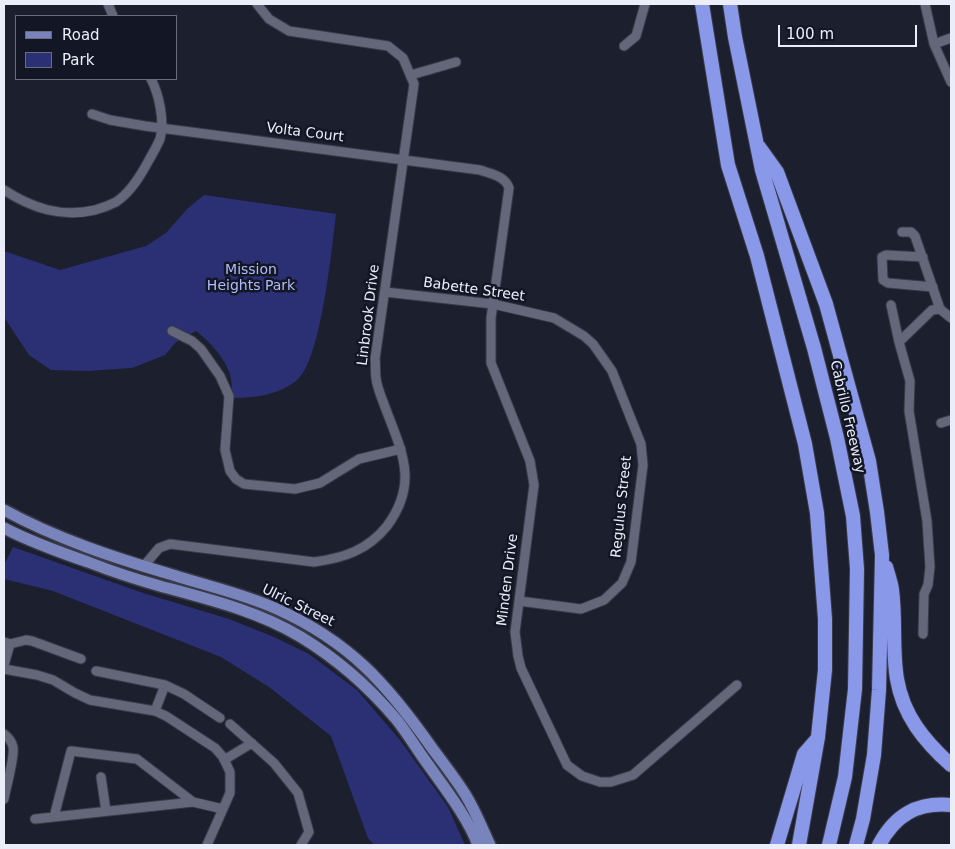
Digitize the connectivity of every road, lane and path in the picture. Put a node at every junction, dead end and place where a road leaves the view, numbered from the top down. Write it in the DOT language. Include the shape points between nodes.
graph roads {
  1 [pos="257,4"];
  2 [pos="645,4"];
  3 [pos="702,4"];
  4 [pos="730,4"];
  5 [pos="925,4"];
  6 [pos="951,38"];
  7 [pos="934,44"];
  8 [pos="624,46"];
  9 [pos="456,62"];
  10 [pos="411,75"];
  11 [pos="151,80"];
  12 [pos="951,82"];
  13 [pos="92,114"];
  14 [pos="162,128"];
  15 [pos="755,140"];
  16 [pos="402,160"];
  17 [pos="509,188"];
  18 [pos="4,190"];
  19 [pos="902,232"];
  20 [pos="923,257"];
  21 [pos="933,287"];
  22 [pos="385,292"];
  23 [pos="493,304"];
  24 [pos="891,304"];
  25 [pos="940,309"];
  26 [pos="951,318"];
  27 [pos="172,331"];
  28 [pos="584,336"];
  29 [pos="899,342"];
  30 [pos="951,420"];
  31 [pos="941,423"];
  32 [pos="402,449"];
  33 [pos="4,510"];
  34 [pos="4,528"];
  35 [pos="882,554"];
  36 [pos="143,567"];
  37 [pos="112,571"];
  38 [pos="157,586"];
  39 [pos="519,601"];
  40 [pos="923,634"];
  41 [pos="7,643"];
  42 [pos="81,659"];
  43 [pos="4,665"];
  44 [pos="4,669"];
  45 [pos="96,671"];
  46 [pos="165,685"];
  47 [pos="737,685"];
  48 [pos="155,711"];
  49 [pos="220,718"];
  50 [pos="230,724"];
  51 [pos="4,734"];
  52 [pos="818,737"];
  53 [pos="252,743"];
  54 [pos="224,760"];
  55 [pos="951,765"];
  56 [pos="101,777"];
  57 [pos="4,798"];
  58 [pos="193,802"];
  59 [pos="951,805"];
  60 [pos="223,809"];
  61 [pos="106,812"];
  62 [pos="54,817"];
  63 [pos="35,818"];
  64 [pos="207,845"];
  65 [pos="301,845"];
  66 [pos="478,845"];
  67 [pos="490,845"];
  68 [pos="777,845"];
  69 [pos="799,845"];
  70 [pos="829,845"];
  71 [pos="856,845"];
  72 [pos="879,845"];
  1 -- 10 [label="street, Linbrook Drive" via="270,20 289,31 388,46 404,58"];
  2 -- 8 [label="street" via="636,36"];
  3 -- 52 [label="highway" via="728,165 757,256 803,436 818,513 825,619 825,670"];
  4 -- 15 [label="highway, Cabrillo Freeway"];
  5 -- 7 [label="street"];
  6 -- 7 [label="street"];
  7 -- 12 [label="street"];
  9 -- 10 [label="street"];
  10 -- 16 [label="street, Linbrook Drive" via="414,84"];
  11 -- 14 [label="street"];
  13 -- 14 [label="street, Volta Court"];
  14 -- 16 [label="street, Volta Court"];
  14 -- 18 [label="street" via="160,139 139,179 116,201 101,208 83,213 60,213 32,206"];
  15 -- 35 [label="highway" via="777,172 826,304 869,461"];
  15 -- 70 [label="highway, Cabrillo Freeway" via="838,438 852,516 857,569 855,688 845,778"];
  16 -- 17 [label="street, Volta Court" via="480,170 500,176"];
  16 -- 22 [label="street, Linbrook Drive"];
  17 -- 23 [label="street, Minden Drive"];
  19 -- 20 [label="street" via="911,232 915,236"];
  20 -- 21 [label="street"];
  20 -- 21 [label="street" via="882,257 883,280"];
  21 -- 25 [label="street"];
  22 -- 23 [label="street, Babette Street"];
  22 -- 32 [label="street, Linbrook Drive" via="375,359 376,379"];
  23 -- 28 [label="street, Babette Street" via="554,318"];
  23 -- 39 [label="street, Minden Drive" via="491,362 530,461 534,485"];
  24 -- 29 [label="street"];
  25 -- 26 [label="street"];
  25 -- 29 [label="street" via="932,310"];
  27 -- 32 [label="street" via="201,349 220,376 229,396 224,450 230,471 244,484 295,489 320,483 359,460"];
  28 -- 39 [label="street, Regulus Street" via="612,371 641,444 643,465 631,562 622,583 604,600 581,609"];
  29 -- 40 [label="street" via="910,381 909,411 927,521 930,567 924,594"];
  30 -- 31 [label="street"];
  32 -- 36 [label="street, Linbrook Drive" via="406,474 396,514 380,535 356,552 314,562 170,544 159,548"];
  33 -- 36 [label="main road, Ulric Street" via="33,526"];
  34 -- 37 [label="main road, Ulric Street"];
  35 -- 55 [label="highway" via="892,588 897,678 903,703 916,728"];
  35 -- 71 [label="highway" via="874,755"];
  36 -- 37 [label="main road"];
  36 -- 38 [label="main road"];
  36 -- 67 [label="main road, Ulric Street" via="245,597 276,609 334,640 381,681 405,709 465,794"];
  37 -- 38 [label="main road, Ulric Street"];
  38 -- 66 [label="main road, Ulric Street" via="222,603 268,620 333,658 396,719 450,796"];
  39 -- 47 [label="street, Minden Drive" via="516,632 521,668 567,765 582,776 611,782 633,775"];
  41 -- 42 [label="street" via="32,641"];
  41 -- 43 [label="street"];
  44 -- 48 [label="street" via="53,680 90,700"];
  45 -- 46 [label="street"];
  46 -- 48 [label="street"];
  46 -- 49 [label="street"];
  48 -- 54 [label="street" via="215,748"];
  50 -- 53 [label="street"];
  51 -- 57 [label="street" via="13,747 13,757"];
  52 -- 68 [label="highway" via="804,754"];
  52 -- 69 [label="highway"];
  53 -- 54 [label="street"];
  53 -- 65 [label="street" via="274,763 298,793 309,832"];
  54 -- 60 [label="street" via="230,772 230,793"];
  56 -- 61 [label="street"];
  58 -- 60 [label="street"];
  58 -- 61 [label="street"];
  58 -- 62 [label="street" via="137,759 71,751"];
  59 -- 72 [label="highway" via="934,804 903,815 886,831"];
  60 -- 64 [label="street"];
  61 -- 62 [label="street"];
  62 -- 63 [label="street"];
}
